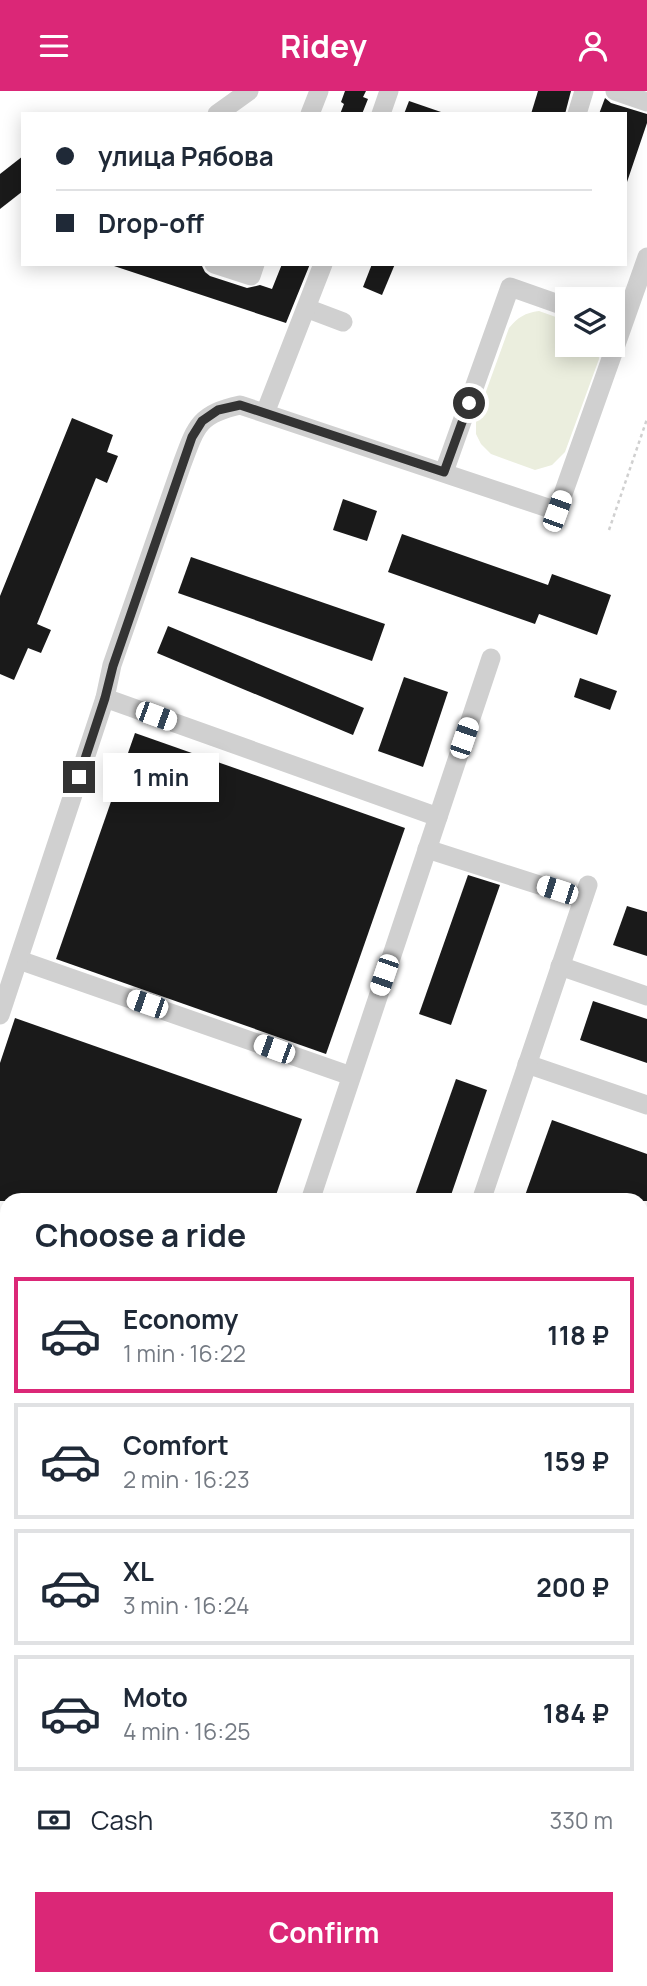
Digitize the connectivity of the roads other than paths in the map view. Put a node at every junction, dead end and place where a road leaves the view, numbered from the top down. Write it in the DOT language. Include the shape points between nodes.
graph roads {
  1 [pos="248,91"];
  2 [pos="318,91"];
  3 [pos="389,91"];
  4 [pos="584,91"];
  5 [pos="615,91"];
  6 [pos="647,102"];
  7 [pos="220,112"];
  8 [pos="311,112"];
  9 [pos="382,112"];
  10 [pos="578,112"];
  11 [pos="647,257"];
  12 [pos="220,266"];
  13 [pos="254,266"];
  14 [pos="322,266"];
  15 [pos="555,303"];
  16 [pos="306,308"];
  17 [pos="625,308"];
  18 [pos="343,322"];
  19 [pos="607,357"];
  20 [pos="265,413"];
  21 [pos="444,472"];
  22 [pos="491,658"];
  23 [pos="105,698"];
  24 [pos="438,817"];
  25 [pos="427,849"];
  26 [pos="19,960"];
  27 [pos="560,966"];
  28 [pos="647,996"];
  29 [pos="0,1015"];
  30 [pos="527,1064"];
  31 [pos="351,1076"];
  32 [pos="647,1105"];
  33 [pos="313,1193"];
  34 [pos="484,1193"];
  1 -- 7 [label="street"];
  2 -- 8 [label="street"];
  3 -- 9 [label="street"];
  4 -- 10 [label="street"];
  5 -- 6 [label="street"];
  11 -- 17 [label="street"];
  12 -- 13 [label="street" via="251,276"];
  14 -- 16 [label="street"];
  15 -- 21 [label="street" via="510,288"];
  16 -- 18 [label="street"];
  16 -- 20 [label="street"];
  19 -- 21 [label="street" via="557,511"];
  20 -- 21 [label="street"];
  20 -- 23 [label="street" via="240,405 218,410 202,421 192,437"];
  22 -- 24 [label="street"];
  23 -- 24 [label="street"];
  23 -- 26 [label="street"];
  24 -- 25 [label="street"];
  25 -- 27 [label="street" via="585,892"];
  25 -- 31 [label="street"];
  26 -- 29 [label="street"];
  26 -- 31 [label="street"];
  27 -- 28 [label="street"];
  27 -- 30 [label="street"];
  30 -- 32 [label="street"];
  30 -- 34 [label="street"];
  31 -- 33 [label="street"];
}
